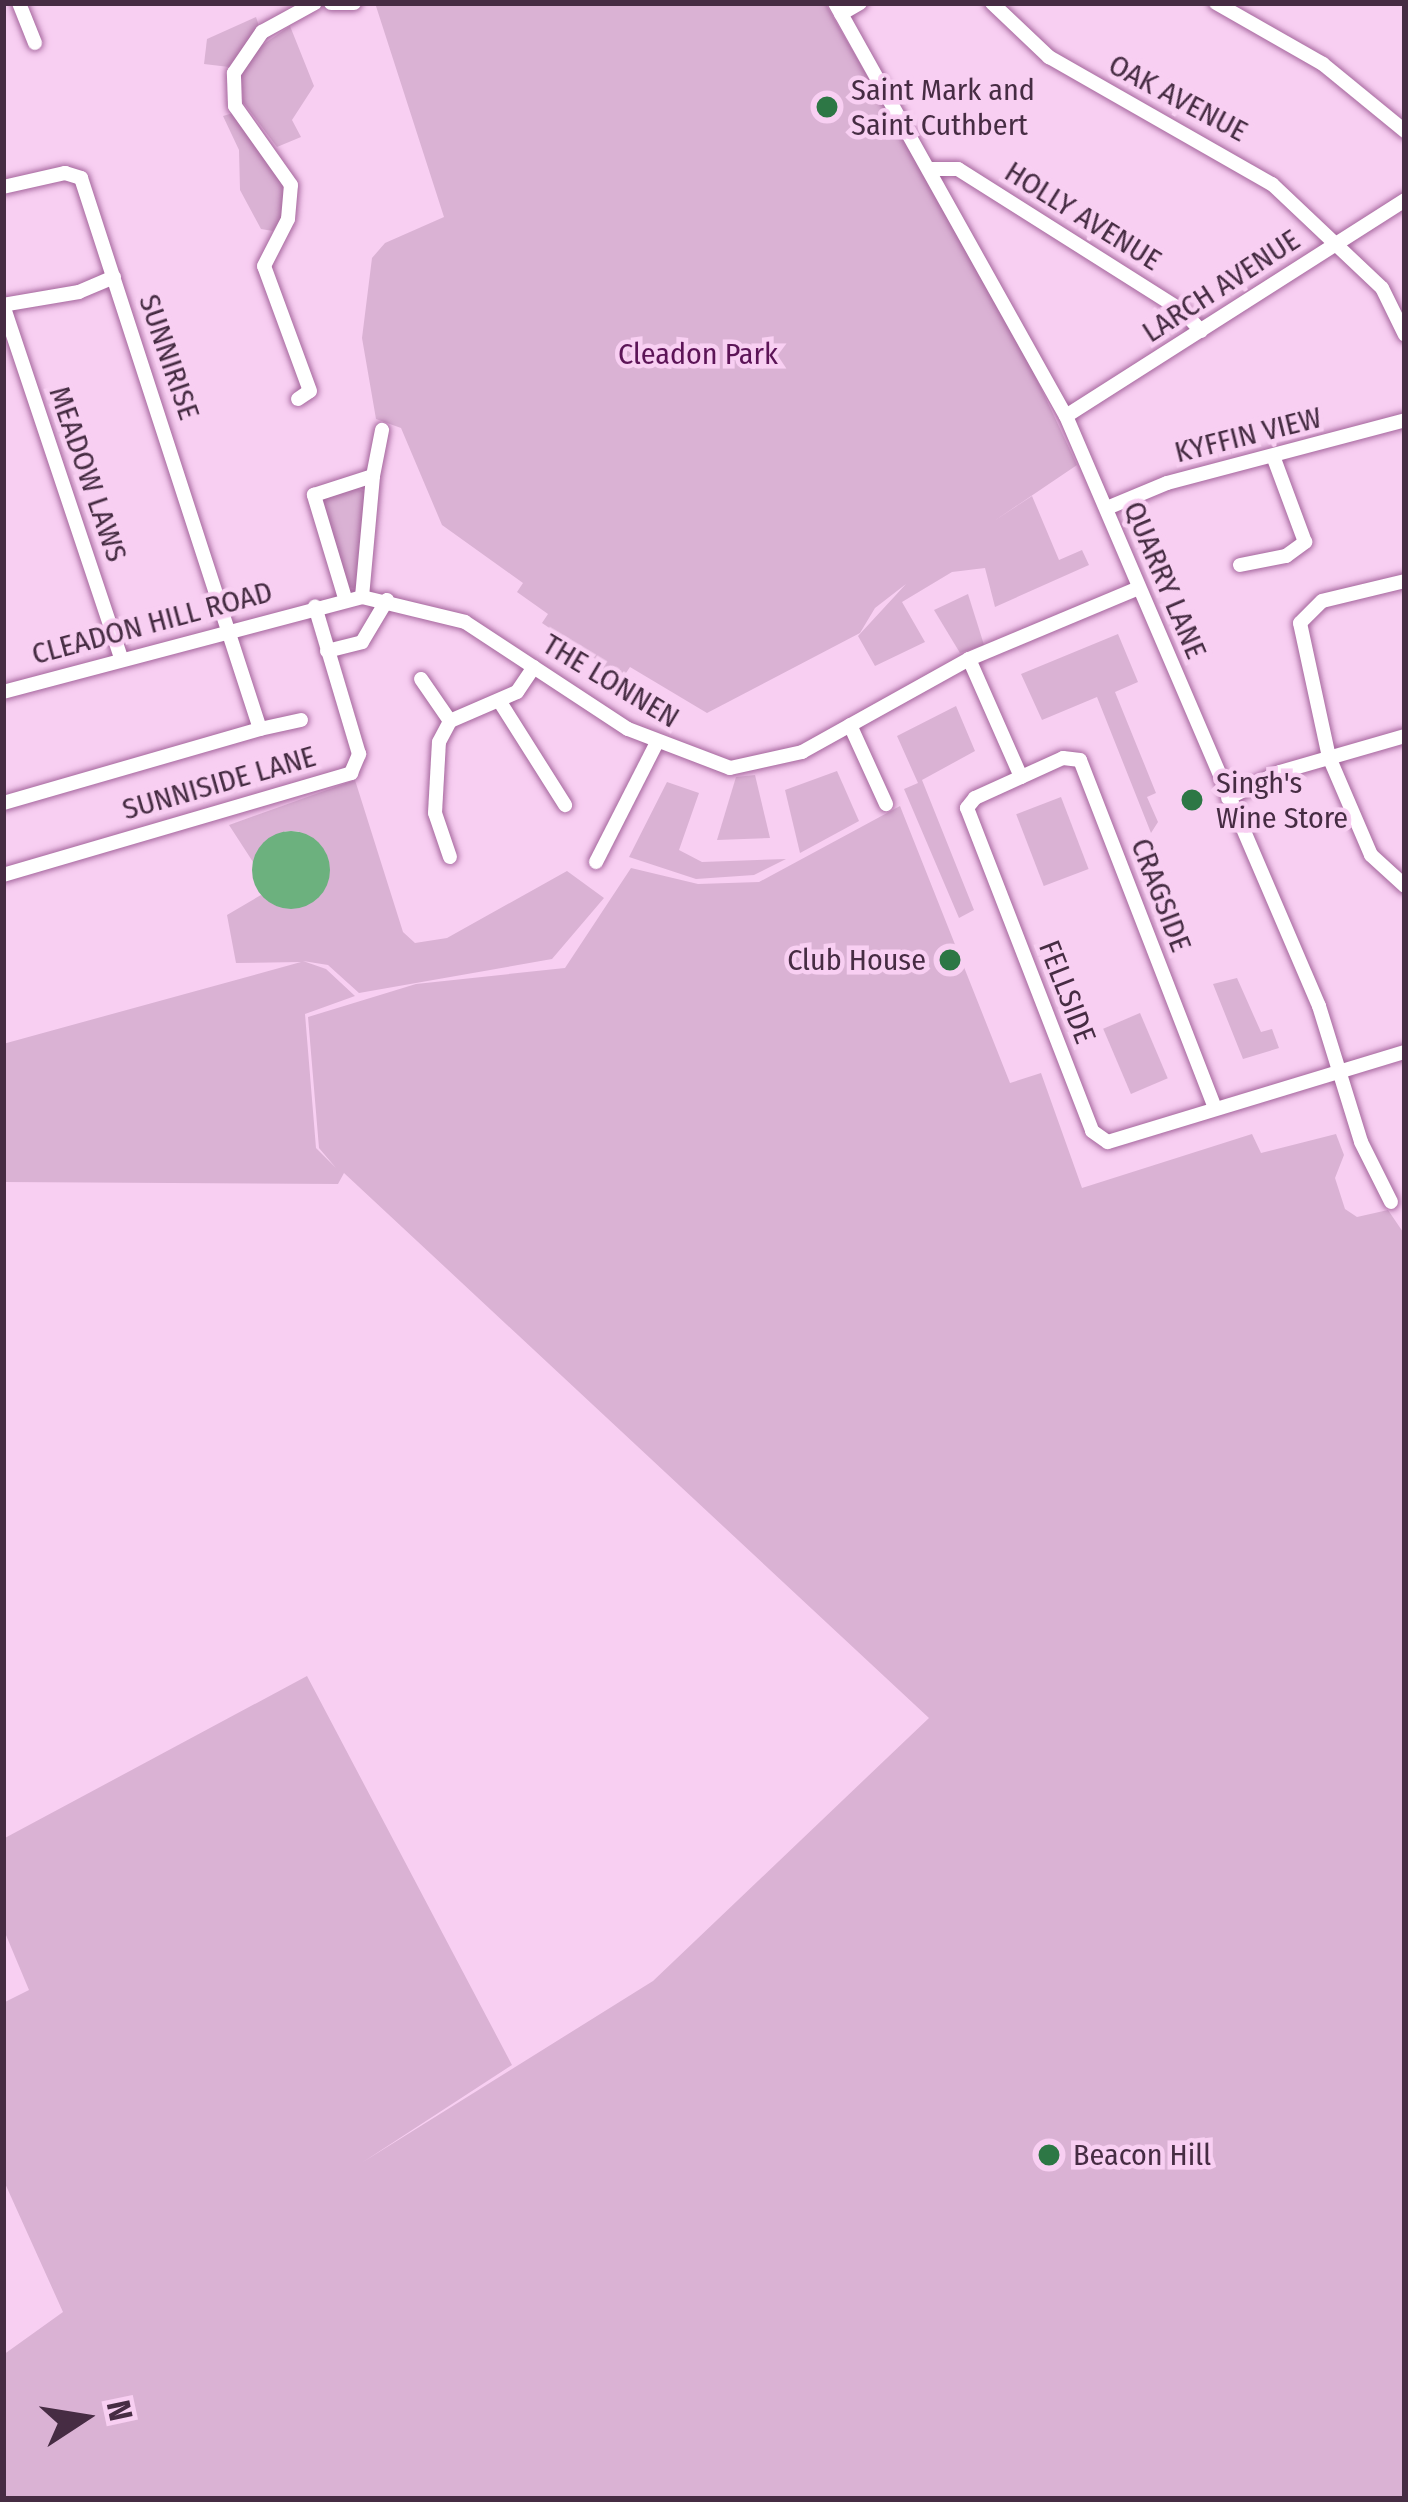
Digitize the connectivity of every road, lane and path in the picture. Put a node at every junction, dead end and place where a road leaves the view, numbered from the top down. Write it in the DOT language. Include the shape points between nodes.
graph roads {
  1 [pos="20,3"];
  2 [pos="315,3"];
  3 [pos="331,3"];
  4 [pos="354,3"];
  5 [pos="860,3"];
  6 [pos="992,3"];
  7 [pos="1216,3"];
  8 [pos="838,8"];
  9 [pos="35,43"];
  10 [pos="1405,131"];
  11 [pos="929,169"];
  12 [pos="3,187"];
  13 [pos="1405,200"];
  14 [pos="1338,242"];
  15 [pos="114,277"];
  16 [pos="3,305"];
  17 [pos="1201,332"];
  18 [pos="1405,334"];
  19 [pos="298,399"];
  20 [pos="1066,416"];
  21 [pos="1405,420"];
  22 [pos="382,430"];
  23 [pos="1273,456"];
  24 [pos="373,476"];
  25 [pos="1107,508"];
  26 [pos="1240,565"];
  27 [pos="1405,581"];
  28 [pos="1139,588"];
  29 [pos="362,597"];
  30 [pos="345,598"];
  31 [pos="387,600"];
  32 [pos="314,606"];
  33 [pos="232,630"];
  34 [pos="327,651"];
  35 [pos="969,659"];
  36 [pos="122,660"];
  37 [pos="534,667"];
  38 [pos="421,679"];
  39 [pos="3,692"];
  40 [pos="500,702"];
  41 [pos="301,720"];
  42 [pos="451,721"];
  43 [pos="850,725"];
  44 [pos="260,729"];
  45 [pos="1405,736"];
  46 [pos="656,744"];
  47 [pos="1329,757"];
  48 [pos="1022,777"];
  49 [pos="1228,798"];
  50 [pos="3,802"];
  51 [pos="886,804"];
  52 [pos="565,805"];
  53 [pos="450,857"];
  54 [pos="596,862"];
  55 [pos="3,875"];
  56 [pos="1405,886"];
  57 [pos="1405,1052"];
  58 [pos="1338,1070"];
  59 [pos="1215,1108"];
  60 [pos="1391,1202"];
  1 -- 9 [label="street"];
  2 -- 19 [label="street" via="262,32 234,73 235,106 291,184 288,219 264,266 310,392"];
  3 -- 4 [label="street"];
  5 -- 8 [label="street"];
  6 -- 14 [label="street, OAK AVENUE" via="1049,57 1241,162"];
  7 -- 10 [label="street" via="1323,64"];
  8 -- 11 [label="street, QUARRY LANE"];
  11 -- 17 [label="street, HOLLY AVENUE" via="958,169 1183,311"];
  11 -- 20 [label="street, QUARRY LANE"];
  12 -- 15 [label="street, SUNNIRISE" via="65,172 81,178"];
  13 -- 14 [label="street, LARCH AVENUE"];
  14 -- 17 [label="street, LARCH AVENUE"];
  14 -- 18 [label="street, OAK AVENUE" via="1382,288"];
  15 -- 16 [label="street"];
  15 -- 33 [label="street, SUNNIRISE"];
  16 -- 36 [label="street, MEADOW LAWS"];
  17 -- 20 [label="street, LARCH AVENUE"];
  20 -- 25 [label="street, QUARRY LANE"];
  21 -- 23 [label="street, KYFFIN VIEW"];
  22 -- 24 [label="street"];
  23 -- 25 [label="street, KYFFIN VIEW"];
  23 -- 26 [label="street" via="1304,542 1286,556"];
  24 -- 29 [label="street"];
  24 -- 30 [label="street" via="314,495"];
  25 -- 28 [label="street, QUARRY LANE"];
  27 -- 47 [label="street" via="1322,602 1300,623"];
  28 -- 35 [label="street, THE LONNEN"];
  28 -- 49 [label="street, QUARRY LANE"];
  29 -- 30 [label="street, THE LONNEN"];
  29 -- 31 [label="street, THE LONNEN"];
  30 -- 32 [label="street, THE LONNEN"];
  31 -- 34 [label="street" via="362,642"];
  31 -- 37 [label="street, THE LONNEN" via="465,622"];
  32 -- 33 [label="street, CLEADON HILL ROAD"];
  32 -- 34 [label="street, SUNNISIDE LANE"];
  33 -- 36 [label="street, CLEADON HILL ROAD"];
  33 -- 44 [label="street, SUNNIRISE"];
  34 -- 55 [label="street, SUNNISIDE LANE" via="359,754 351,773"];
  35 -- 43 [label="street, THE LONNEN"];
  35 -- 48 [label="street"];
  36 -- 39 [label="street, CLEADON HILL ROAD"];
  37 -- 40 [label="street"];
  37 -- 46 [label="street, THE LONNEN"];
  38 -- 42 [label="street"];
  40 -- 42 [label="street"];
  40 -- 52 [label="street"];
  41 -- 44 [label="street"];
  42 -- 53 [label="street" via="432,777"];
  43 -- 46 [label="street, THE LONNEN" via="802,752 730,768"];
  43 -- 51 [label="street"];
  44 -- 50 [label="street"];
  45 -- 47 [label="street"];
  46 -- 54 [label="street"];
  47 -- 49 [label="street"];
  47 -- 56 [label="street" via="1371,855"];
  48 -- 59 [label="street, CRAGSIDE" via="1064,758 1080,760"];
  48 -- 59 [label="street, FELLSIDE" via="967,808 1092,1131 1108,1142"];
  49 -- 58 [label="street, QUARRY LANE" via="1319,1006"];
  57 -- 58 [label="street"];
  58 -- 59 [label="street"];
  58 -- 60 [label="street, QUARRY LANE"];
}
